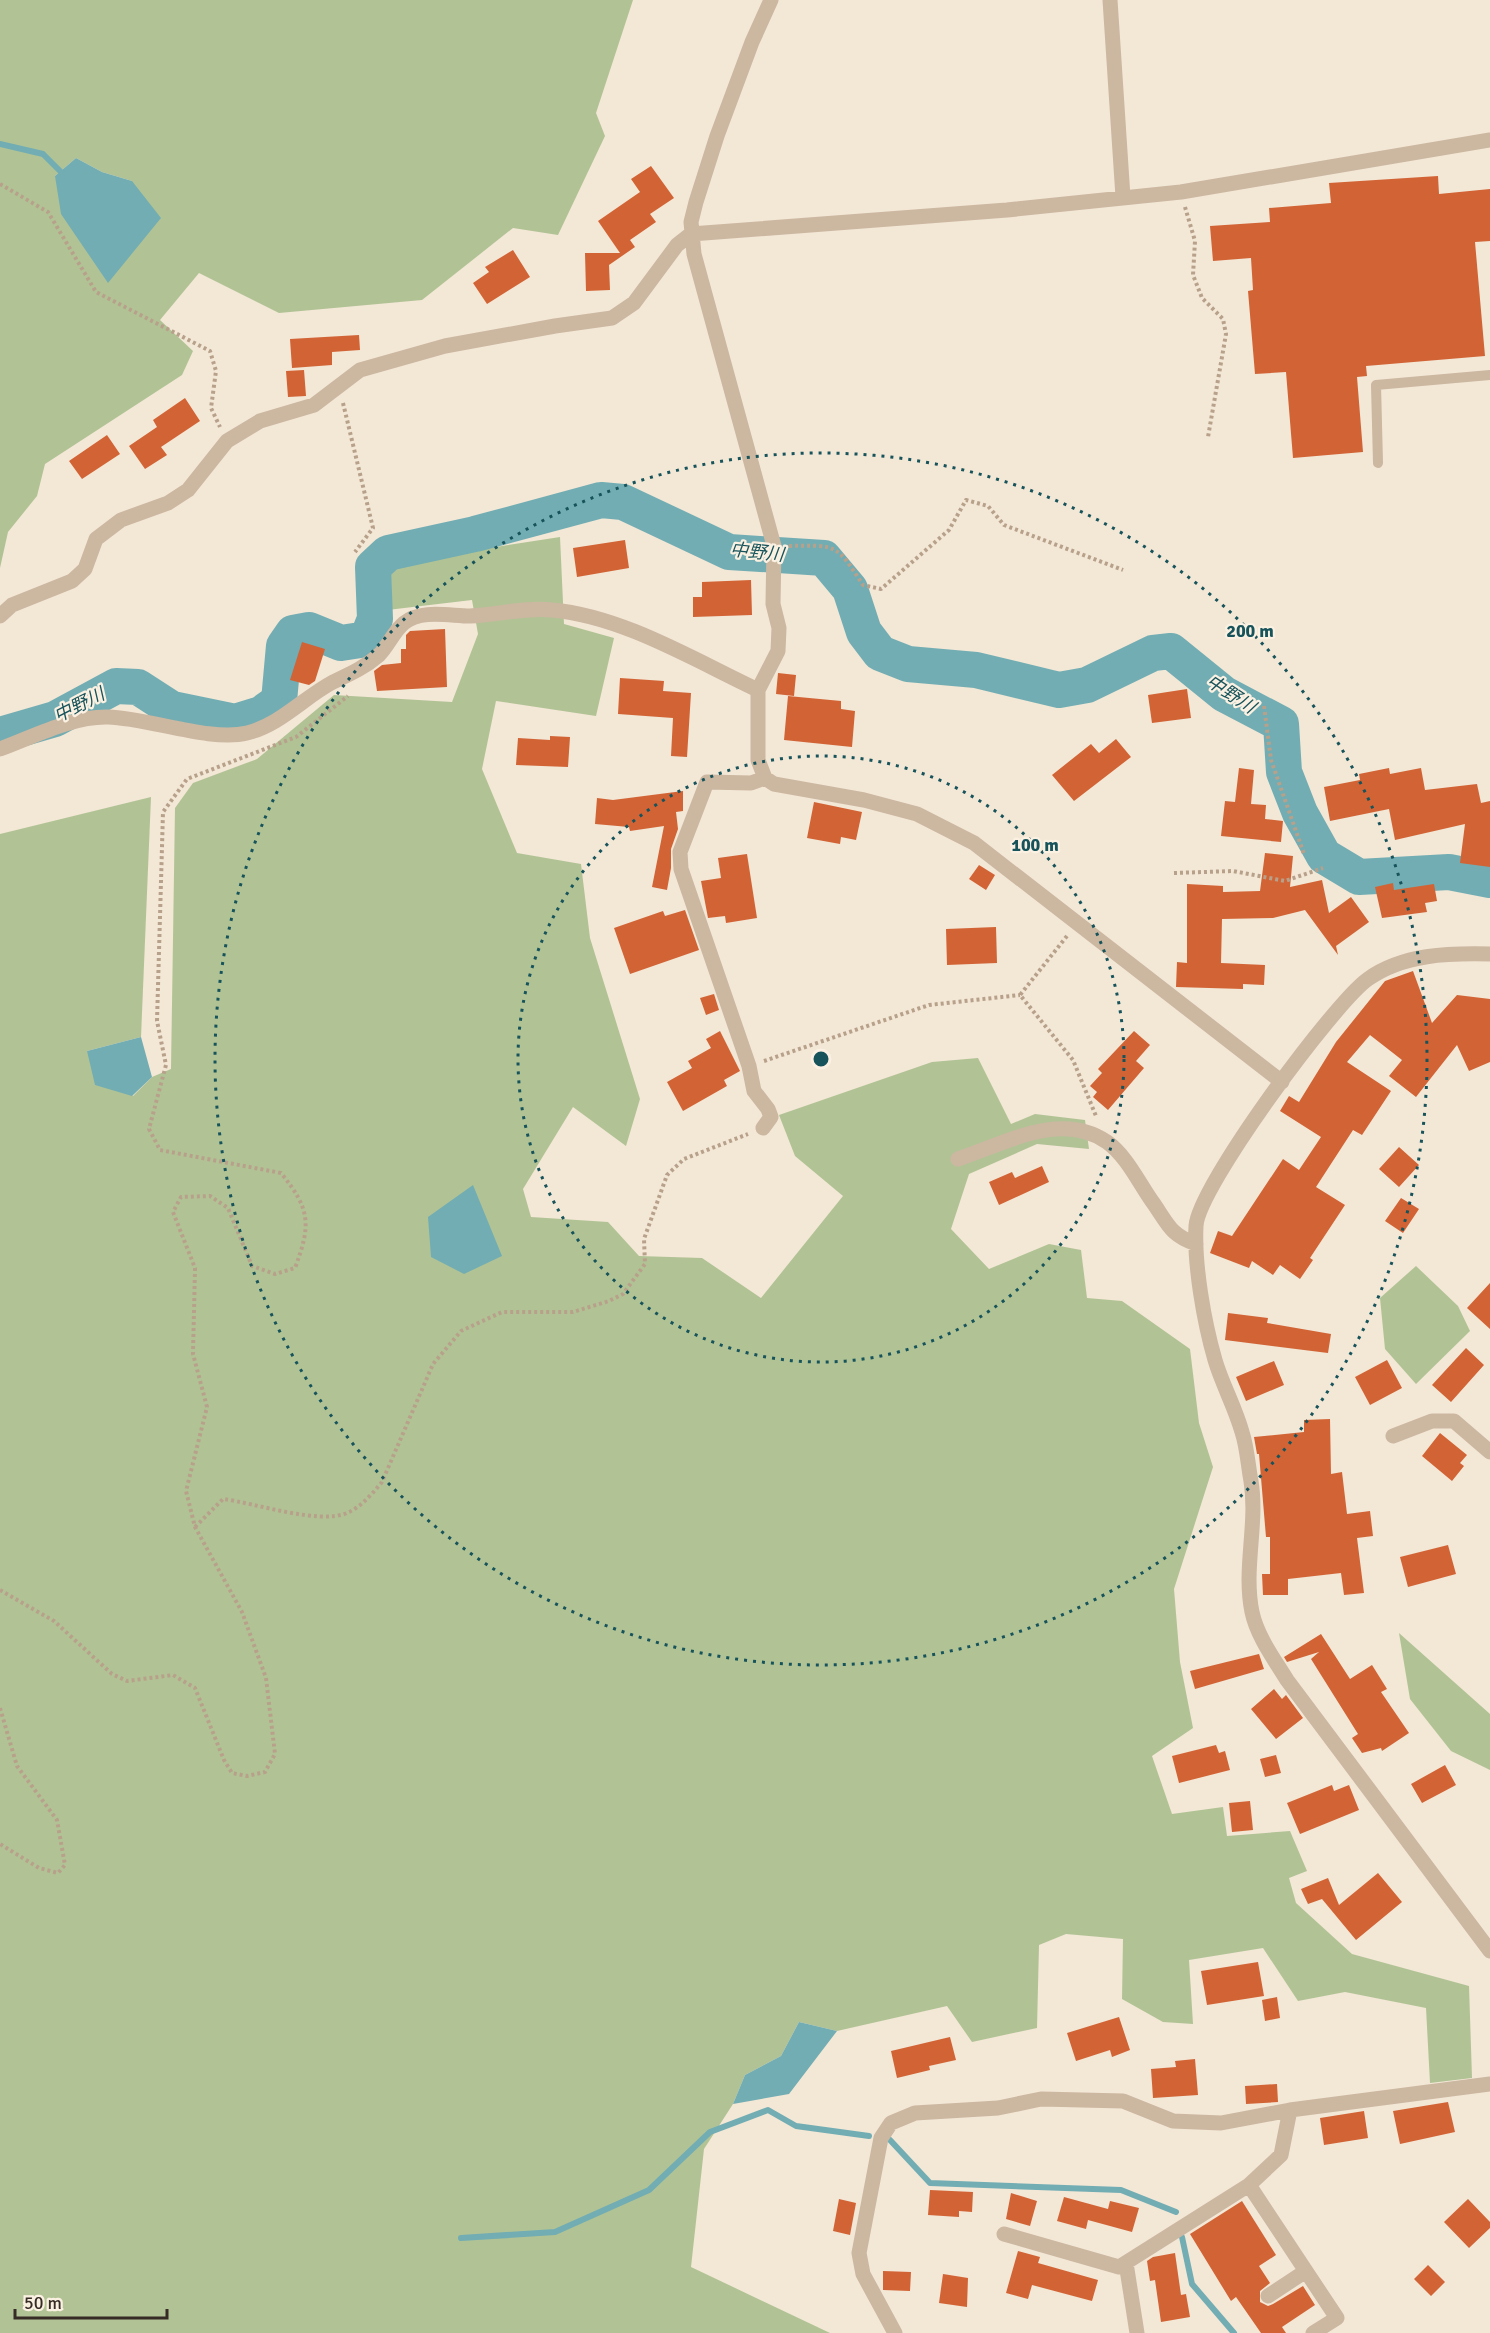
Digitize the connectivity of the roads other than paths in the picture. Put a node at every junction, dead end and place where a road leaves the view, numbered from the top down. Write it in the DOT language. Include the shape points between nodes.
graph roads {
  1 [pos="771,0"];
  2 [pos="1110,0"];
  3 [pos="1490,140"];
  4 [pos="1123,197"];
  5 [pos="692,234"];
  6 [pos="1490,375"];
  7 [pos="1378,463"];
  8 [pos="0,616"];
  9 [pos="758,690"];
  10 [pos="0,749"];
  11 [pos="765,778"];
  12 [pos="1490,954"];
  13 [pos="1282,1082"];
  14 [pos="763,1128"];
  15 [pos="958,1159"];
  16 [pos="1196,1244"];
  17 [pos="1393,1436"];
  18 [pos="1490,1452"];
  19 [pos="1490,1951"];
  20 [pos="1490,2084"];
  21 [pos="1290,2110"];
  22 [pos="1249,2185"];
  23 [pos="1004,2234"];
  24 [pos="1126,2263"];
  25 [pos="1306,2271"];
  26 [pos="1268,2296"];
  27 [pos="895,2333"];
  28 [pos="1137,2333"];
  29 [pos="1313,2333"];
  1 -- 5 [label="street" via="717,136 696,202"];
  2 -- 4 [label="street"];
  3 -- 4 [label="street" via="1181,192"];
  4 -- 5 [label="street" via="1007,210"];
  5 -- 8 [label="street" via="677,245 634,303 612,318 445,346 360,370 314,405 260,421 227,441 188,490 168,503 121,520 96,539 85,569 72,581 12,606"];
  5 -- 9 [label="street" via="694,254 774,546 773,604 779,628 778,651"];
  6 -- 7 [label="lane" via="1376,385"];
  9 -- 10 [label="street" via="623,627 580,613 549,609 473,616 421,615 404,623 380,653 357,672 332,683 281,718 247,733 217,735 140,719 105,717 74,722"];
  9 -- 11 [label="street" via="758,760"];
  11 -- 13 [label="street" via="774,784 917,814 975,843"];
  11 -- 14 [label="street" via="751,783 707,782 680,852 681,869 749,1066 754,1091 771,1117"];
  12 -- 13 [label="street" via="1447,953 1398,964 1368,979 1339,1006"];
  13 -- 16 [label="street" via="1220,1170 1196,1222"];
  15 -- 16 [label="street" via="1051,1128 1080,1129 1107,1142 1178,1238"];
  16 -- 19 [label="street" via="1215,1359 1243,1434 1252,1489 1252,1613 1264,1643 1287,1680"];
  17 -- 18 [label="street" via="1431,1421 1454,1421"];
  20 -- 21 [label="street"];
  21 -- 22 [label="street" via="1281,2155"];
  21 -- 27 [label="street" via="1221,2123 1173,2121 1123,2101 1041,2099 998,2108 915,2113 891,2123 881,2138 859,2253 863,2274"];
  22 -- 24 [label="street"];
  22 -- 25 [label="street"];
  23 -- 24 [label="street" via="1119,2267"];
  24 -- 28 [label="street"];
  25 -- 26 [label="street"];
  25 -- 29 [label="street" via="1337,2318"];
}
